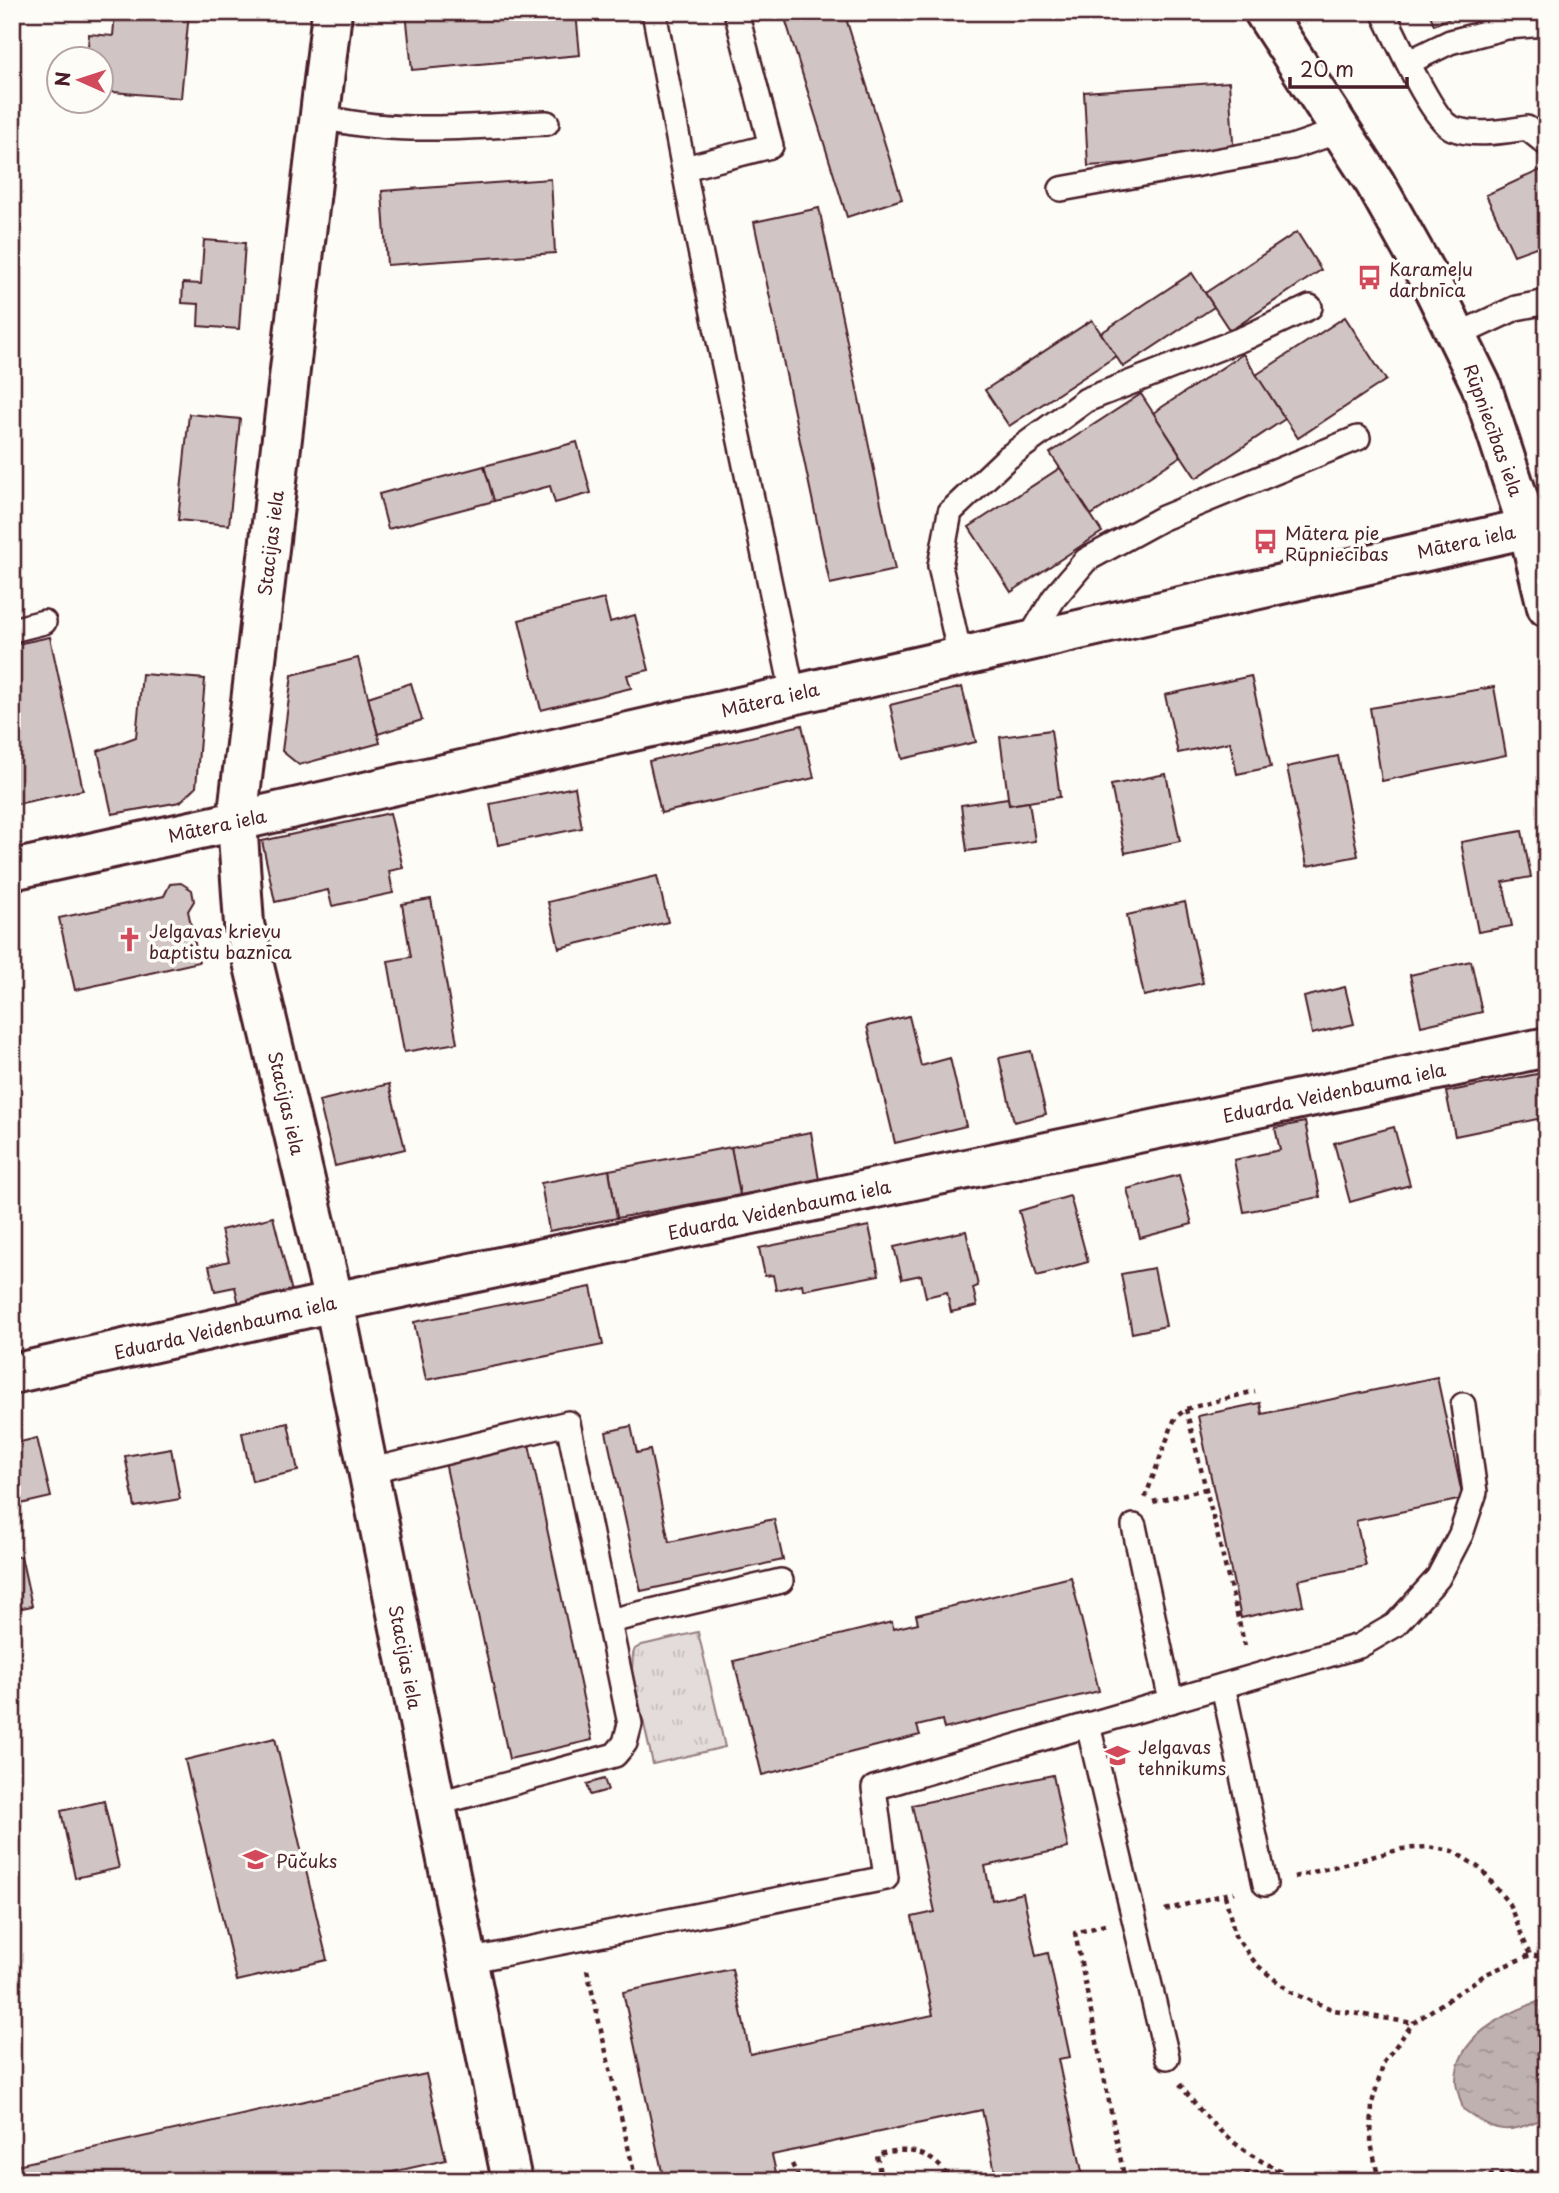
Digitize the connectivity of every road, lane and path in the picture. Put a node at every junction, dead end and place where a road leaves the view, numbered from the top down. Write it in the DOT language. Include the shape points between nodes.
graph roads {
  1 [pos="332,12"];
  2 [pos="654,12"];
  3 [pos="736,12"];
  4 [pos="1264,12"];
  5 [pos="1383,12"];
  6 [pos="1508,20"];
  7 [pos="1547,23"];
  8 [pos="1409,62"];
  9 [pos="320,116"];
  10 [pos="547,123"];
  11 [pos="1339,131"];
  12 [pos="1547,144"];
  13 [pos="685,168"];
  14 [pos="1061,189"];
  15 [pos="1547,302"];
  16 [pos="1310,307"];
  17 [pos="1458,335"];
  18 [pos="1358,438"];
  19 [pos="1537,527"];
  20 [pos="1547,607"];
  21 [pos="44,622"];
  22 [pos="12,629"];
  23 [pos="1028,641"];
  24 [pos="960,656"];
  25 [pos="793,694"];
  26 [pos="237,821"];
  27 [pos="12,870"];
  28 [pos="1547,1047"];
  29 [pos="334,1302"];
  30 [pos="12,1374"];
  31 [pos="1255,1391"];
  32 [pos="1463,1405"];
  33 [pos="1186,1409"];
  34 [pos="368,1471"];
  35 [pos="1206,1489"];
  36 [pos="1134,1526"];
  37 [pos="781,1581"];
  38 [pos="609,1621"];
  39 [pos="1252,1677"];
  40 [pos="1223,1686"];
  41 [pos="1171,1701"];
  42 [pos="1088,1725"];
  43 [pos="435,1804"];
  44 [pos="1402,1849"];
  45 [pos="1265,1884"];
  46 [pos="1225,1895"];
  47 [pos="580,1938"];
  48 [pos="1530,1955"];
  49 [pos="1547,1958"];
  50 [pos="467,1961"];
  51 [pos="1413,2023"];
  52 [pos="1167,2057"];
  53 [pos="792,2164"];
  54 [pos="1279,2170"];
  55 [pos="1547,2170"];
  56 [pos="512,2181"];
  57 [pos="636,2181"];
  58 [pos="800,2181"];
  59 [pos="881,2181"];
  60 [pos="950,2181"];
  61 [pos="1205,2181"];
  62 [pos="1311,2181"];
  63 [pos="1379,2181"];
  64 [pos="1429,2181"];
  1 -- 9 [label="street, Stacijas iela"];
  2 -- 13 [label="lane"];
  3 -- 13 [label="lane" via="771,146"];
  4 -- 11 [label="street, Rūpniecības iela"];
  5 -- 8 [label="lane"];
  6 -- 7 [label="lane"];
  6 -- 8 [label="lane"];
  8 -- 12 [label="lane" via="1434,113 1451,128 1487,133 1527,128"];
  9 -- 10 [label="lane" via="398,128"];
  9 -- 26 [label="street, Stacijas iela"];
  11 -- 14 [label="lane" via="1292,147"];
  11 -- 17 [label="street, Rūpniecības iela" via="1376,183"];
  13 -- 25 [label="lane"];
  15 -- 17 [label="lane" via="1516,308"];
  16 -- 24 [label="lane" via="1247,337 1086,400 1007,458 950,512 940,566"];
  17 -- 19 [label="street, Rūpniecības iela"];
  18 -- 23 [label="lane" via="1163,518 1086,561 1054,598"];
  19 -- 20 [label="street, Rūpniecības iela"];
  19 -- 23 [label="street, Mātera iela"];
  21 -- 22 [label="lane"];
  23 -- 24 [label="street, Mātera iela"];
  24 -- 25 [label="street, Mātera iela"];
  25 -- 26 [label="street, Mātera iela"];
  26 -- 27 [label="street, Mātera iela"];
  26 -- 29 [label="street, Stacijas iela" via="244,923"];
  28 -- 29 [label="street, Eduarda Veidenbauma iela"];
  29 -- 30 [label="street, Eduarda Veidenbauma iela"];
  29 -- 34 [label="street, Stacijas iela"];
  31 -- 33 [label="path"];
  32 -- 39 [label="lane" via="1475,1492 1461,1534 1438,1578 1395,1625 1359,1646"];
  33 -- 35 [label="path"];
  33 -- 35 [label="path" via="1175,1418 1142,1505"];
  34 -- 38 [label="lane" via="568,1423"];
  34 -- 43 [label="street, Stacijas iela"];
  35 -- 39 [label="path"];
  36 -- 41 [label="lane"];
  37 -- 38 [label="lane"];
  38 -- 43 [label="lane" via="630,1724 625,1743 615,1755"];
  39 -- 40 [label="lane"];
  40 -- 41 [label="lane"];
  40 -- 45 [label="lane"];
  41 -- 42 [label="lane"];
  42 -- 47 [label="lane" via="874,1788 886,1878"];
  42 -- 52 [label="lane"];
  43 -- 50 [label="street, Stacijas iela"];
  44 -- 48 [label="path" via="1452,1851 1480,1869 1509,1904"];
  46 -- 51 [label="path" via="1235,1936 1257,1965 1290,1992 1334,2010"];
  47 -- 50 [label="lane"];
  47 -- 57 [label="path"];
  48 -- 49 [label="path"];
  48 -- 51 [label="path" via="1486,1974"];
  50 -- 56 [label="street, Stacijas iela"];
  51 -- 63 [label="path" via="1384,2062 1372,2103 1371,2143"];
  52 -- 54 [label="path" via="1185,2092 1217,2130"];
  53 -- 58 [label="path"];
  54 -- 61 [label="path"];
  54 -- 62 [label="path"];
  55 -- 64 [label="path"];
  59 -- 60 [label="path" via="877,2154 907,2149 936,2161"];
}
